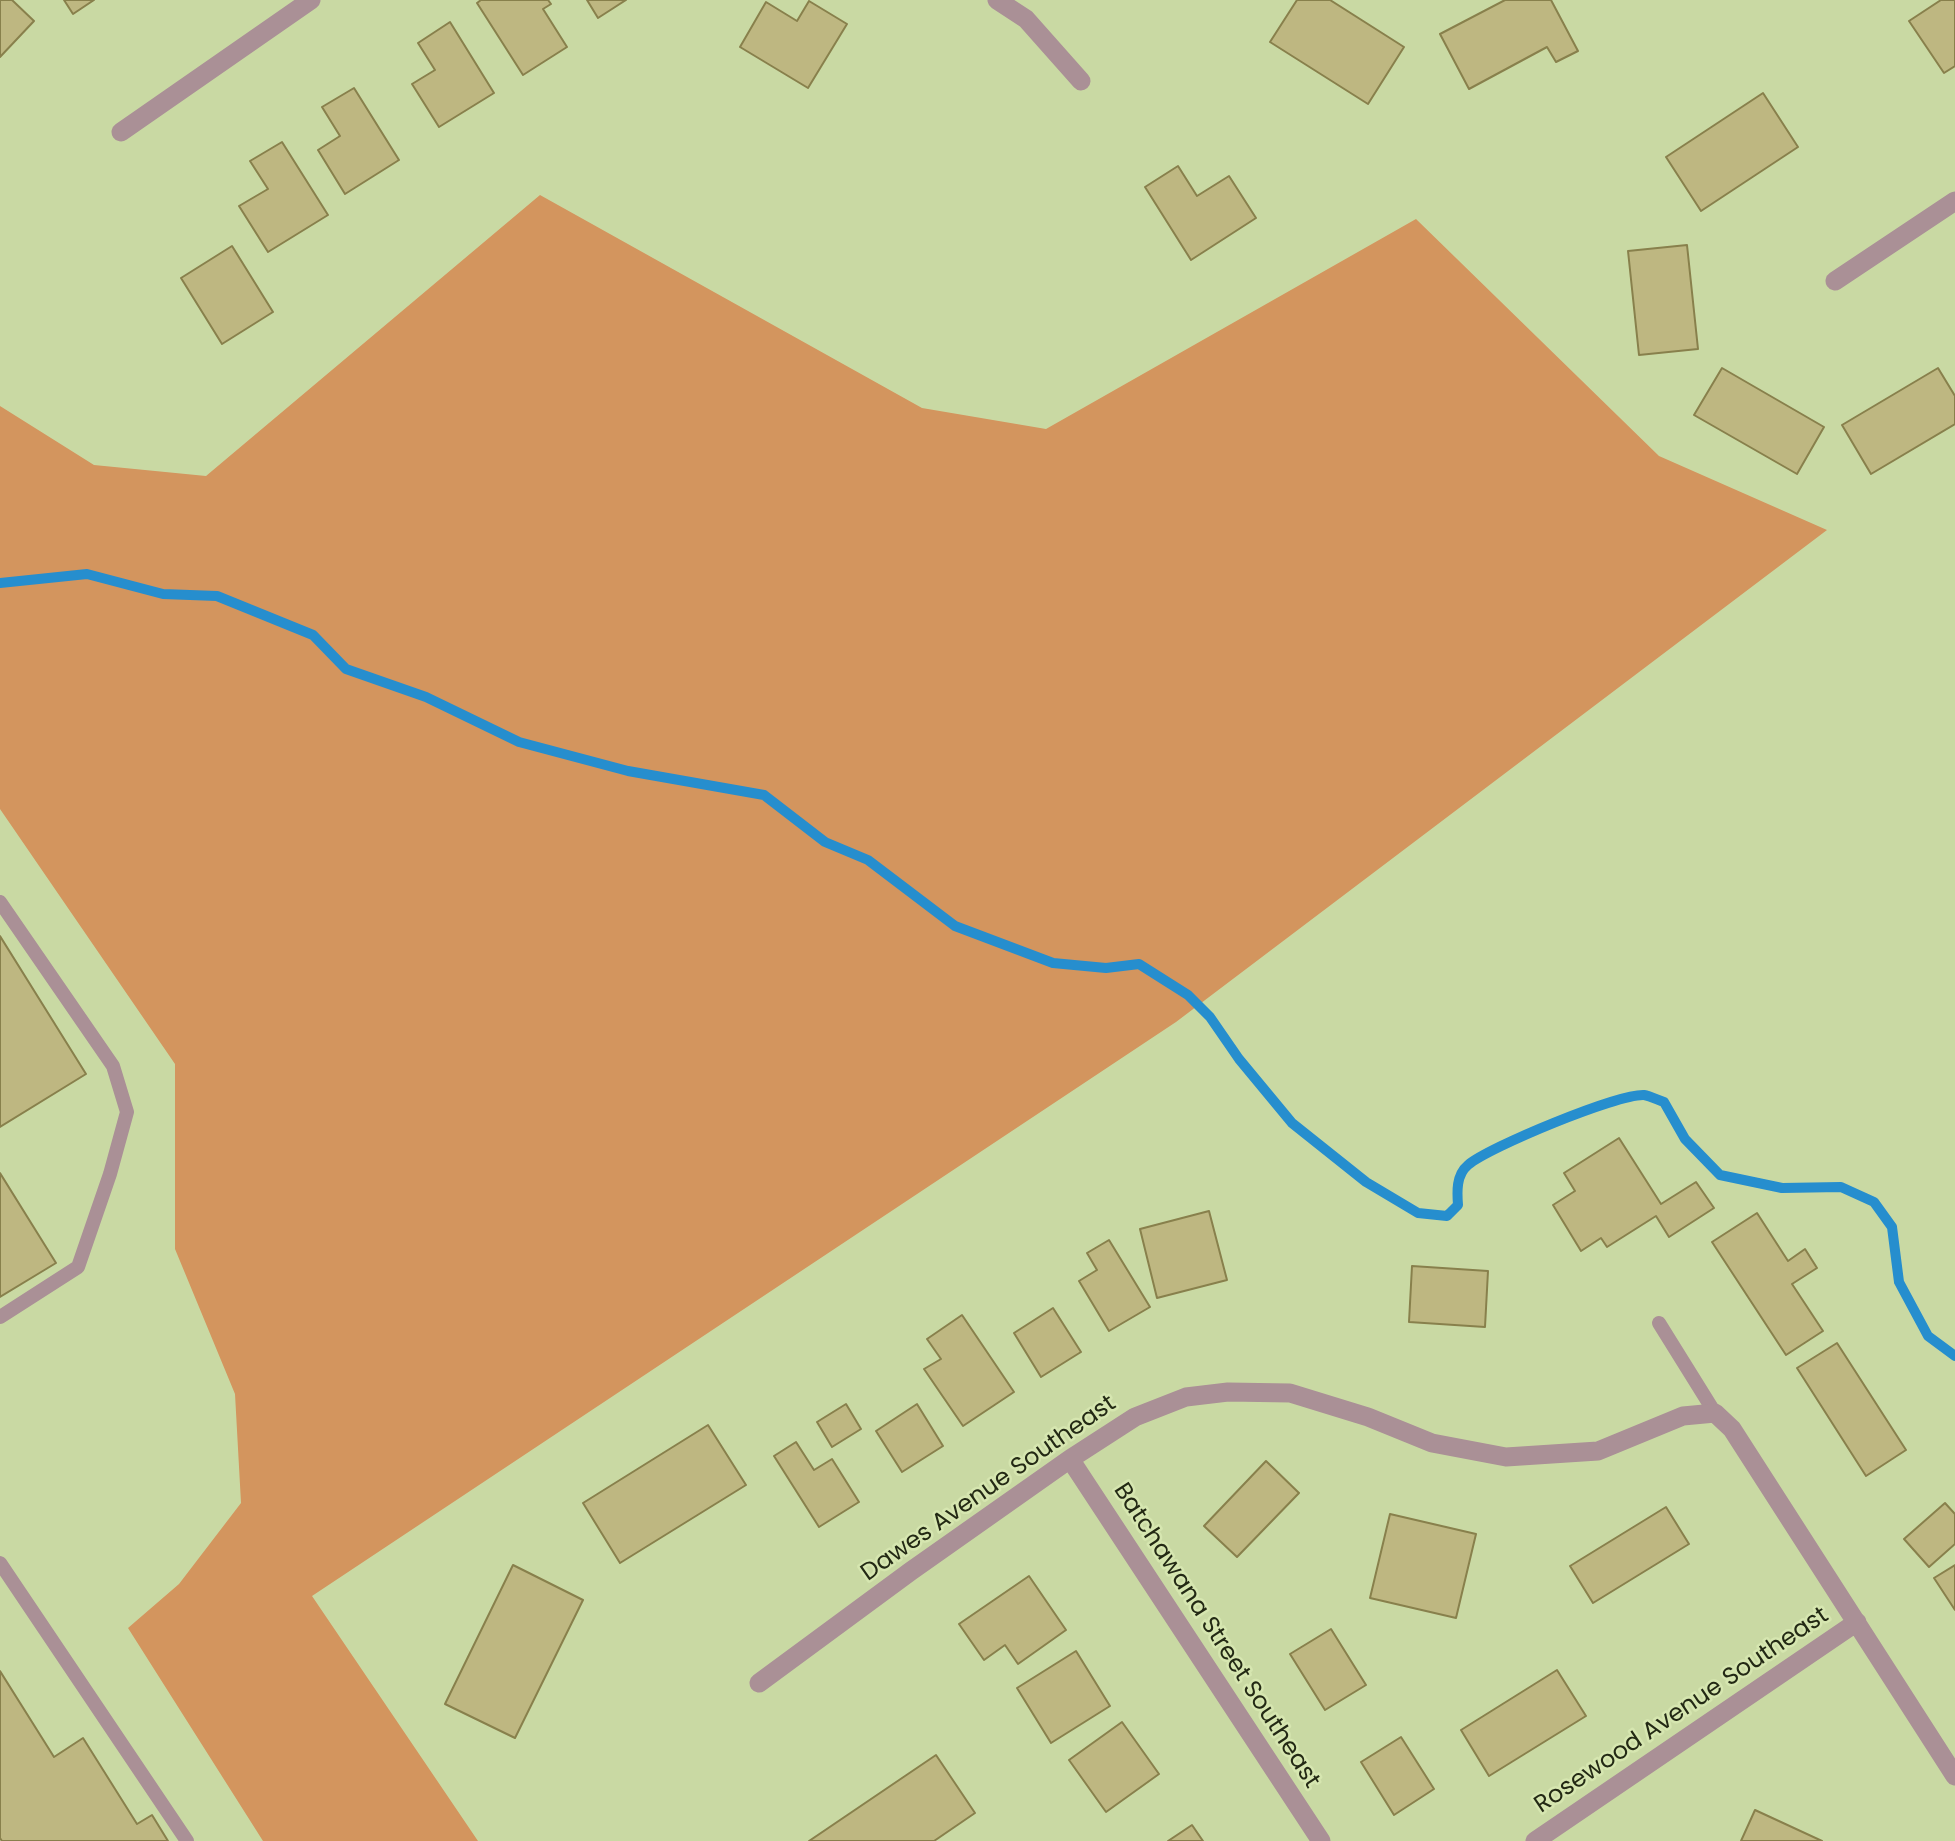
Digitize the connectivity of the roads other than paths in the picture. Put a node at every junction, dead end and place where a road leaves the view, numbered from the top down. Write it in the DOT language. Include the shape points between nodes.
graph roads {
  1 [pos="311,0"];
  2 [pos="997,0"];
  3 [pos="1081,81"];
  4 [pos="121,132"];
  5 [pos="1955,201"];
  6 [pos="1835,281"];
  7 [pos="0,902"];
  8 [pos="0,1317"];
  9 [pos="1658,1323"];
  10 [pos="1715,1413"];
  11 [pos="1070,1458"];
  12 [pos="0,1563"];
  13 [pos="1857,1622"];
  14 [pos="759,1683"];
  15 [pos="1955,1776"];
  16 [pos="187,1841"];
  17 [pos="1321,1841"];
  18 [pos="1535,1841"];
  1 -- 4 [label="street"];
  2 -- 3 [label="street" via="1026,19"];
  5 -- 6 [label="street"];
  7 -- 8 [label="lane" via="113,1066 127,1112 78,1267"];
  9 -- 10 [label="lane"];
  10 -- 11 [label="street, Dawes Avenue Southeast" via="1683,1416 1598,1451 1506,1457 1432,1443 1368,1417 1290,1394 1228,1392 1186,1397 1135,1417"];
  10 -- 13 [label="street" via="1732,1429"];
  11 -- 14 [label="street, Dawes Avenue Southeast"];
  11 -- 17 [label="street, Batchawana Street Southeast"];
  12 -- 16 [label="lane"];
  13 -- 15 [label="street"];
  13 -- 18 [label="street, Rosewood Avenue Southeast"];
}
